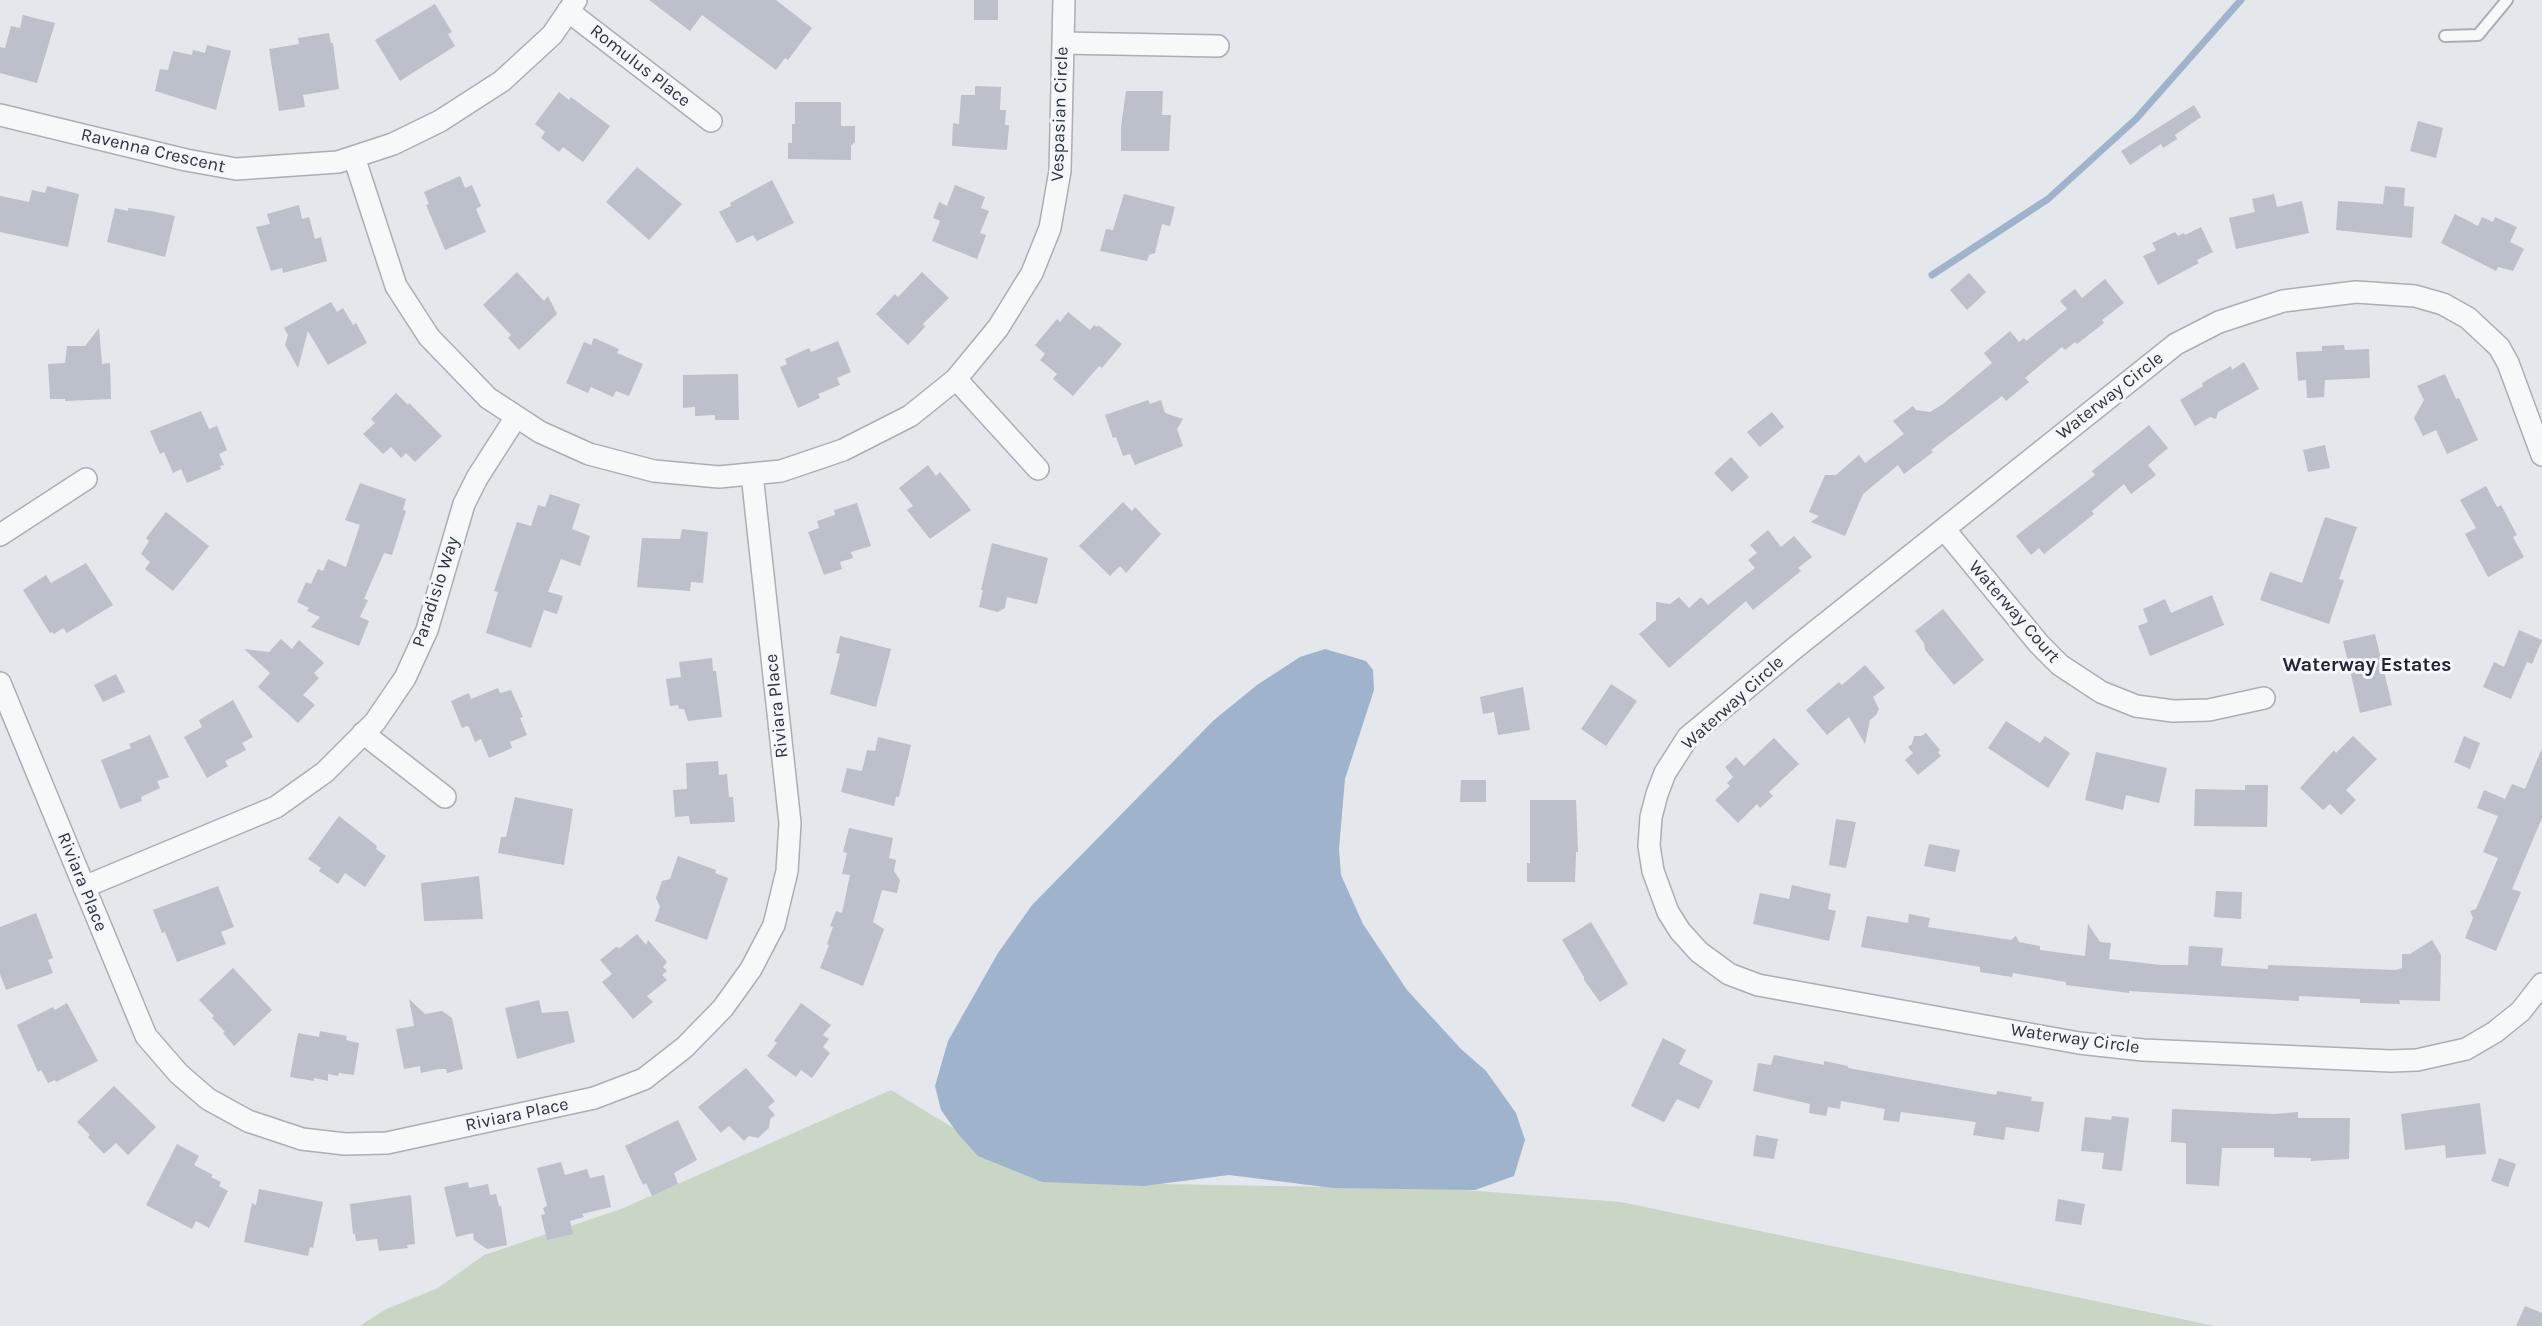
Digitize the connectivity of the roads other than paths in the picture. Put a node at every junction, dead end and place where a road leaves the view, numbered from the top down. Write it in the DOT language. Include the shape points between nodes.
graph roads {
  1 [pos="1064,0"];
  2 [pos="2507,0"];
  3 [pos="572,5"];
  4 [pos="2445,36"];
  5 [pos="1063,43"];
  6 [pos="1218,46"];
  7 [pos="0,116"];
  8 [pos="711,121"];
  9 [pos="354,157"];
  10 [pos="956,379"];
  11 [pos="516,417"];
  12 [pos="2542,455"];
  13 [pos="1038,469"];
  14 [pos="752,474"];
  15 [pos="86,478"];
  16 [pos="1944,529"];
  17 [pos="0,535"];
  18 [pos="1,687"];
  19 [pos="2265,698"];
  20 [pos="363,733"];
  21 [pos="445,797"];
  22 [pos="84,887"];
  23 [pos="2542,984"];
  1 -- 5 [label="street, Vespasian Circle"];
  2 -- 4 [label="lane" via="2478,35"];
  3 -- 8 [label="street, Romulus Place"];
  3 -- 9 [label="street, Ravenna Crescent" via="552,35 502,81 440,121 393,144"];
  5 -- 6 [label="street"];
  5 -- 10 [label="street, Vespasian Circle" via="1060,171 1050,228 1032,273 998,328"];
  7 -- 9 [label="street, Ravenna Crescent" via="236,169 338,162"];
  9 -- 11 [label="street, Vespasian Circle" via="396,286 429,337 488,398"];
  10 -- 13 [label="street"];
  10 -- 14 [label="street, Vespasian Circle" via="910,416 843,450 781,471"];
  11 -- 14 [label="street, Vespasian Circle" via="589,454 654,471 719,477"];
  11 -- 20 [label="street, Paradisio Way" via="464,504 427,630 405,678"];
  12 -- 16 [label="street, Waterway Circle" via="2508,363 2499,347 2468,318 2430,299 2388,293 2302,298 2237,315 2176,344"];
  14 -- 22 [label="street, Riviara Place" via="790,824 787,871 774,925 751,969 723,1008 685,1047 644,1079 594,1098 387,1143 302,1139 248,1121 208,1099 179,1074 146,1036"];
  15 -- 17 [label="street"];
  16 -- 19 [label="street, Waterway Court" via="2046,651 2101,692 2136,706 2173,711 2209,710"];
  16 -- 23 [label="street, Waterway Circle" via="1688,737 1665,773 1651,817 1649,846 1653,871 1674,921 1713,963 1758,985 2079,1043 2143,1050 2391,1060 2434,1057 2466,1048 2508,1024"];
  18 -- 22 [label="street, Riviara Place"];
  20 -- 21 [label="street"];
  20 -- 22 [label="street, Paradisio Way" via="325,771 276,807"];
}
